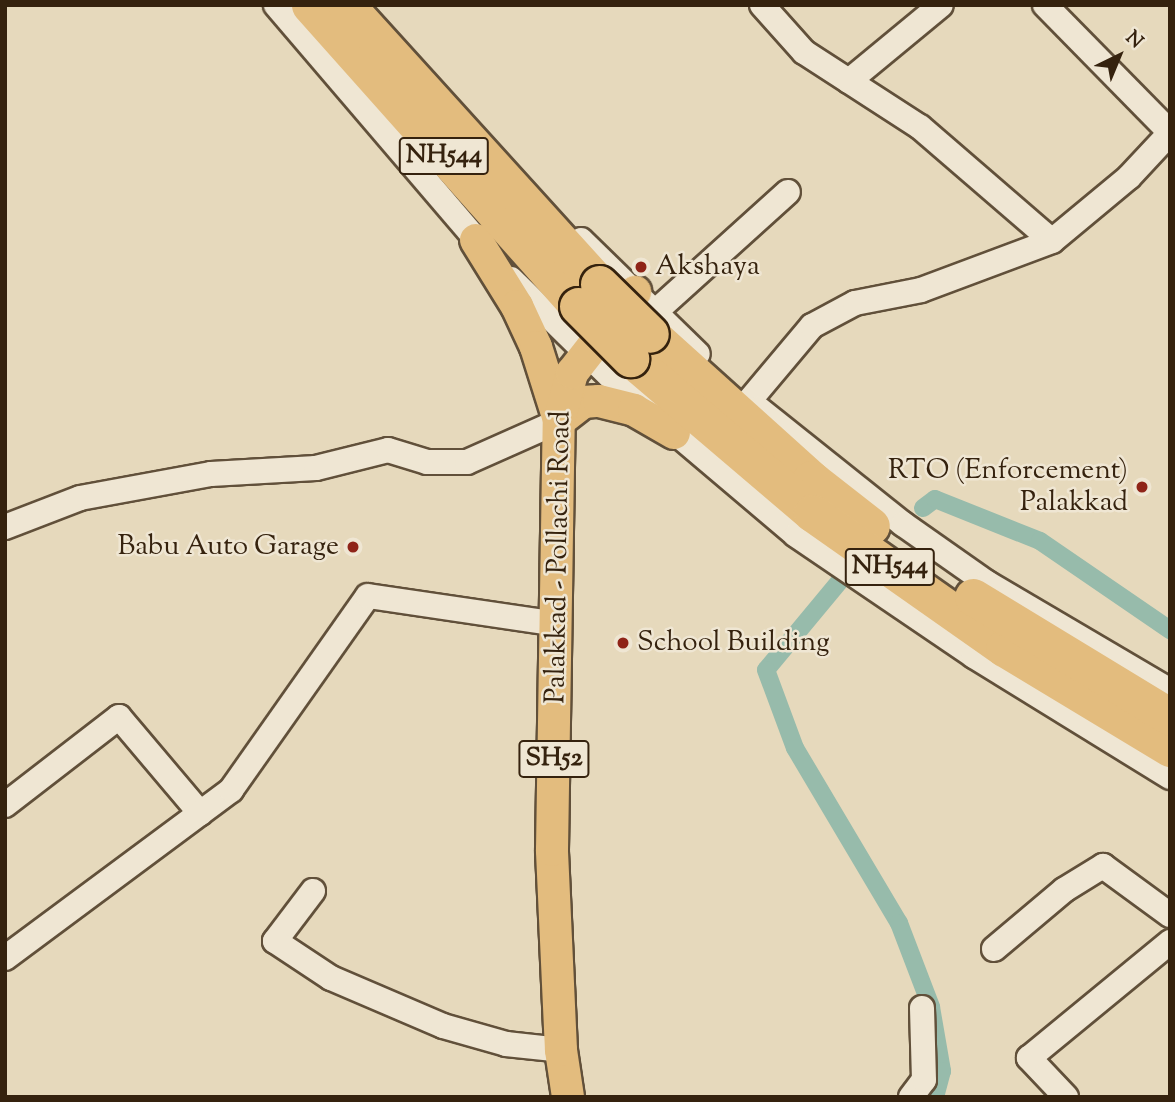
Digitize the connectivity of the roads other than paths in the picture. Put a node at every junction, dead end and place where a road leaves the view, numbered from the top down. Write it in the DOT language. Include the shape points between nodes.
graph roads {
  1 [pos="276,5"];
  2 [pos="310,5"];
  3 [pos="346,5"];
  4 [pos="370,5"];
  5 [pos="762,5"];
  6 [pos="941,5"];
  7 [pos="1045,5"];
  8 [pos="849,81"];
  9 [pos="1170,133"];
  10 [pos="788,192"];
  11 [pos="476,240"];
  12 [pos="1052,241"];
  13 [pos="588,295"];
  14 [pos="642,324"];
  15 [pos="585,353"];
  16 [pos="749,401"];
  17 [pos="559,421"];
  18 [pos="674,433"];
  19 [pos="5,527"];
  20 [pos="557,624"];
  21 [pos="1170,691"];
  22 [pos="1170,717"];
  23 [pos="1170,748"];
  24 [pos="1170,777"];
  25 [pos="5,805"];
  26 [pos="200,813"];
  27 [pos="313,891"];
  28 [pos="1170,915"];
  29 [pos="1170,942"];
  30 [pos="994,949"];
  31 [pos="5,958"];
  32 [pos="922,1008"];
  33 [pos="561,1050"];
  34 [pos="568,1097"];
  35 [pos="911,1097"];
  36 [pos="1066,1097"];
  1 -- 11 [label="street"];
  2 -- 13 [label="highway, NH544"];
  3 -- 13 [label="highway, NH544"];
  4 -- 14 [label="street"];
  5 -- 8 [label="street" via="804,52"];
  6 -- 8 [label="street"];
  7 -- 9 [label="street"];
  8 -- 12 [label="street" via="920,127"];
  9 -- 12 [label="street" via="1129,177"];
  10 -- 14 [label="street"];
  11 -- 15 [label="street"];
  11 -- 17 [label="main road" via="531,337"];
  12 -- 16 [label="street" via="921,290 855,303 812,326"];
  13 -- 14 [label="highway, NH544, bridge"];
  14 -- 15 [label="main road, Palakkad - Pollachi Road"];
  14 -- 16 [label="street"];
  14 -- 22 [label="highway, NH544" via="811,479 885,537 986,606"];
  14 -- 23 [label="highway, NH544" via="812,513 1004,648"];
  15 -- 17 [label="main road, Palakkad - Pollachi Road" via="567,385"];
  15 -- 18 [label="street"];
  16 -- 21 [label="street" via="903,524 987,583"];
  17 -- 18 [label="main road" via="583,402 599,401 634,410"];
  17 -- 19 [label="street" via="467,462 427,462 388,450 316,468 211,474 80,498"];
  17 -- 20 [label="main road, Palakkad - Pollachi Road / SH52"];
  18 -- 24 [label="street" via="844,570"];
  20 -- 26 [label="street" via="368,596 231,790"];
  20 -- 33 [label="main road, Palakkad - Pollachi Road / SH52" via="552,850"];
  25 -- 26 [label="street" via="119,717"];
  26 -- 31 [label="street"];
  27 -- 33 [label="street" via="275,941 331,978 443,1026 506,1044"];
  28 -- 30 [label="street" via="1103,866 1064,890"];
  29 -- 36 [label="street" via="1029,1058"];
  32 -- 35 [label="street" via="924,1080"];
  33 -- 34 [label="main road, Palakkad - Pollachi Road / SH52"];
}
